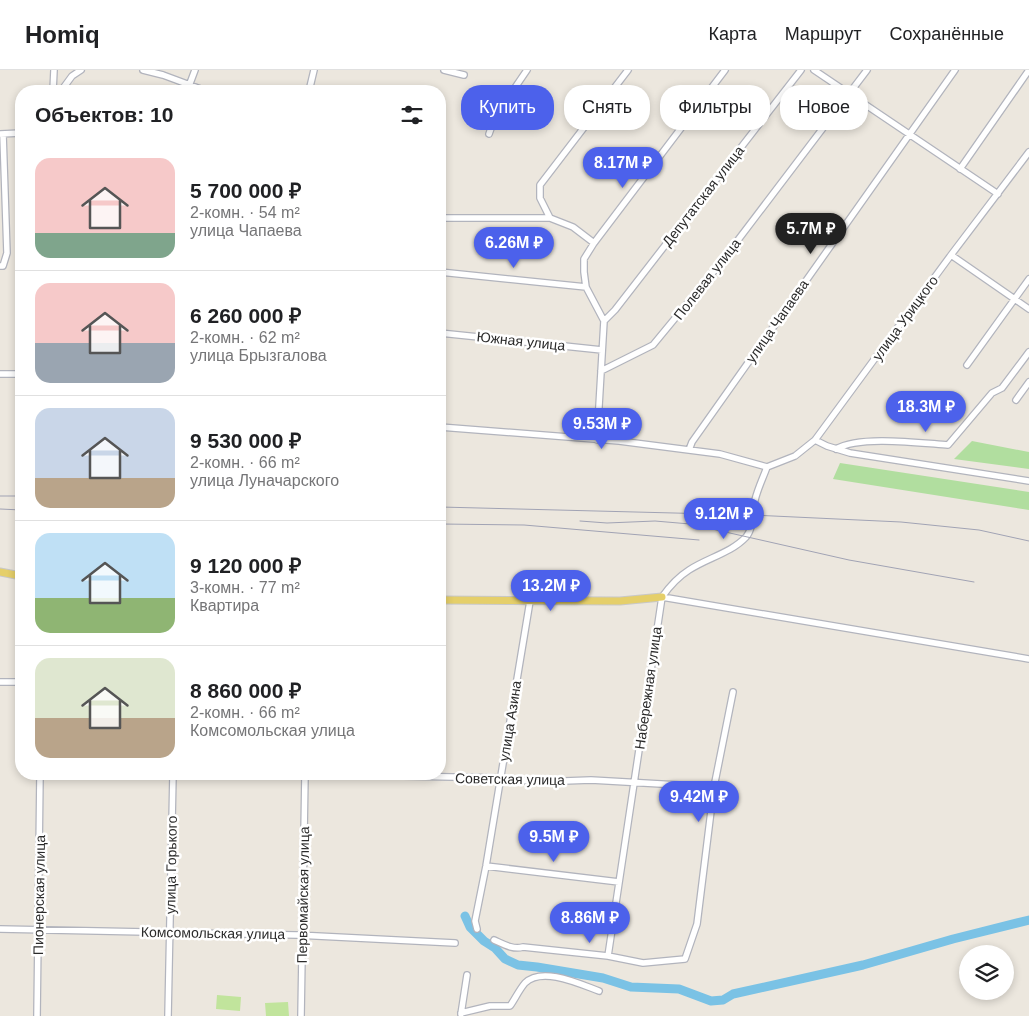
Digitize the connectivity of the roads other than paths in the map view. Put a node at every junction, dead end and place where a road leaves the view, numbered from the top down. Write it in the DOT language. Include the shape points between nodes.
graph roads {
  1 [pos="54,70"];
  2 [pos="81,70"];
  3 [pos="143,70"];
  4 [pos="195,70"];
  5 [pos="314,70"];
  6 [pos="444,70"];
  7 [pos="527,70"];
  8 [pos="628,70"];
  9 [pos="725,70"];
  10 [pos="800,70"];
  11 [pos="814,70"];
  12 [pos="867,70"];
  13 [pos="955,70"];
  14 [pos="1029,70"];
  15 [pos="464,75"];
  16 [pos="53,85"];
  17 [pos="65,85"];
  18 [pos="188,85"];
  19 [pos="190,85"];
  20 [pos="310,85"];
  21 [pos="835,85"];
  22 [pos="855,85"];
  23 [pos="868,107"];
  24 [pos="821,130"];
  25 [pos="15,133"];
  26 [pos="2,134"];
  27 [pos="489,134"];
  28 [pos="909,135"];
  29 [pos="1029,152"];
  30 [pos="960,169"];
  31 [pos="998,194"];
  32 [pos="446,218"];
  33 [pos="550,218"];
  34 [pos="594,243"];
  35 [pos="951,255"];
  36 [pos="2,266"];
  37 [pos="446,273"];
  38 [pos="1029,279"];
  39 [pos="586,287"];
  40 [pos="1014,299"];
  41 [pos="1029,310"];
  42 [pos="604,321"];
  43 [pos="446,334"];
  44 [pos="602,350"];
  45 [pos="1029,352"];
  46 [pos="967,365"];
  47 [pos="601,371"];
  48 [pos="0,374"];
  49 [pos="15,374"];
  50 [pos="1029,382"];
  51 [pos="1016,400"];
  52 [pos="446,427"];
  53 [pos="597,440"];
  54 [pos="815,440"];
  55 [pos="836,449"];
  56 [pos="689,450"];
  57 [pos="767,467"];
  58 [pos="1029,481"];
  59 [pos="0,572"];
  60 [pos="15,575"];
  61 [pos="662,597"];
  62 [pos="446,600"];
  63 [pos="530,602"];
  64 [pos="1029,659"];
  65 [pos="0,682"];
  66 [pos="15,682"];
  67 [pos="733,692"];
  68 [pos="446,777"];
  69 [pos="500,778"];
  70 [pos="40,780"];
  71 [pos="173,780"];
  72 [pos="305,780"];
  73 [pos="635,781"];
  74 [pos="714,787"];
  75 [pos="486,866"];
  76 [pos="620,882"];
  77 [pos="0,929"];
  78 [pos="38,929"];
  79 [pos="477,929"];
  80 [pos="169,932"];
  81 [pos="302,935"];
  82 [pos="494,940"];
  83 [pos="455,943"];
  84 [pos="608,956"];
  85 [pos="467,975"];
  86 [pos="600,991"];
  87 [pos="461,1014"];
  88 [pos="37,1016"];
  89 [pos="168,1016"];
  90 [pos="301,1016"];
  1 -- 16 [label="street"];
  2 -- 17 [label="street"];
  3 -- 18 [label="street"];
  4 -- 19 [label="street"];
  5 -- 20 [label="street"];
  6 -- 15 [label="street"];
  7 -- 27 [label="street" via="495,117"];
  8 -- 33 [label="street" via="540,185 540,198"];
  9 -- 34 [label="street"];
  10 -- 42 [label="street, Депутатская улица"];
  11 -- 21 [label="street"];
  12 -- 22 [label="street, Полевая улица"];
  13 -- 28 [label="street, улица Чапаева"];
  14 -- 30 [label="street"];
  23 -- 28 [label="street"];
  24 -- 47 [label="street, Полевая улица" via="719,265 653,345"];
  25 -- 26 [label="street"];
  26 -- 36 [label="street" via="7,253"];
  28 -- 30 [label="street"];
  28 -- 56 [label="street, улица Чапаева"];
  29 -- 31 [label="street, улица Урицкого"];
  30 -- 31 [label="street"];
  31 -- 35 [label="street, улица Урицкого"];
  32 -- 33 [label="street"];
  33 -- 34 [label="street" via="573,227"];
  34 -- 39 [label="street" via="584,259"];
  35 -- 40 [label="street"];
  35 -- 54 [label="street, улица Урицкого"];
  37 -- 39 [label="street"];
  38 -- 40 [label="street"];
  39 -- 42 [label="street"];
  40 -- 41 [label="street"];
  40 -- 46 [label="street"];
  42 -- 44 [label="street"];
  43 -- 44 [label="street, Южная улица"];
  44 -- 47 [label="street"];
  45 -- 55 [label="street" via="1002,388 992,392 948,445 852,443"];
  47 -- 53 [label="street"];
  48 -- 49 [label="street"];
  50 -- 51 [label="street"];
  52 -- 53 [label="street"];
  53 -- 56 [label="street"];
  54 -- 55 [label="street"];
  54 -- 57 [label="street, улица Урицкого" via="795,456"];
  55 -- 58 [label="street"];
  56 -- 57 [label="street" via="720,454"];
  57 -- 61 [label="street" via="756,495 747,536 689,570"];
  59 -- 60 [label="main road"];
  61 -- 63 [label="main road"];
  61 -- 64 [label="street"];
  61 -- 73 [label="street, Набережная улица"];
  62 -- 63 [label="main road"];
  63 -- 69 [label="street, улица Азина"];
  65 -- 66 [label="street"];
  67 -- 74 [label="street"];
  68 -- 69 [label="street, Советская улица"];
  69 -- 73 [label="street, Советская улица" via="536,782"];
  69 -- 75 [label="street, улица Азина"];
  70 -- 78 [label="street, Пионерская улица"];
  71 -- 80 [label="street, улица Горького"];
  72 -- 81 [label="street, Первомайская улица"];
  73 -- 74 [label="street, Советская улица"];
  73 -- 76 [label="street, Набережная улица"];
  74 -- 84 [label="street" via="697,924 685,959 643,963"];
  75 -- 76 [label="street"];
  75 -- 79 [label="street, улица Азина" via="475,921"];
  76 -- 84 [label="street, Набережная улица"];
  77 -- 78 [label="street, Комсомольская улица"];
  78 -- 80 [label="street, Комсомольская улица"];
  78 -- 88 [label="street, Пионерская улица"];
  80 -- 81 [label="street, Комсомольская улица"];
  80 -- 89 [label="street, улица Горького"];
  81 -- 83 [label="street, Комсомольская улица"];
  81 -- 90 [label="street, Первомайская улица"];
  82 -- 84 [label="street" via="511,947"];
  85 -- 87 [label="street"];
  86 -- 87 [label="street" via="558,977 540,976 526,982 510,1006 490,1006"];
}
